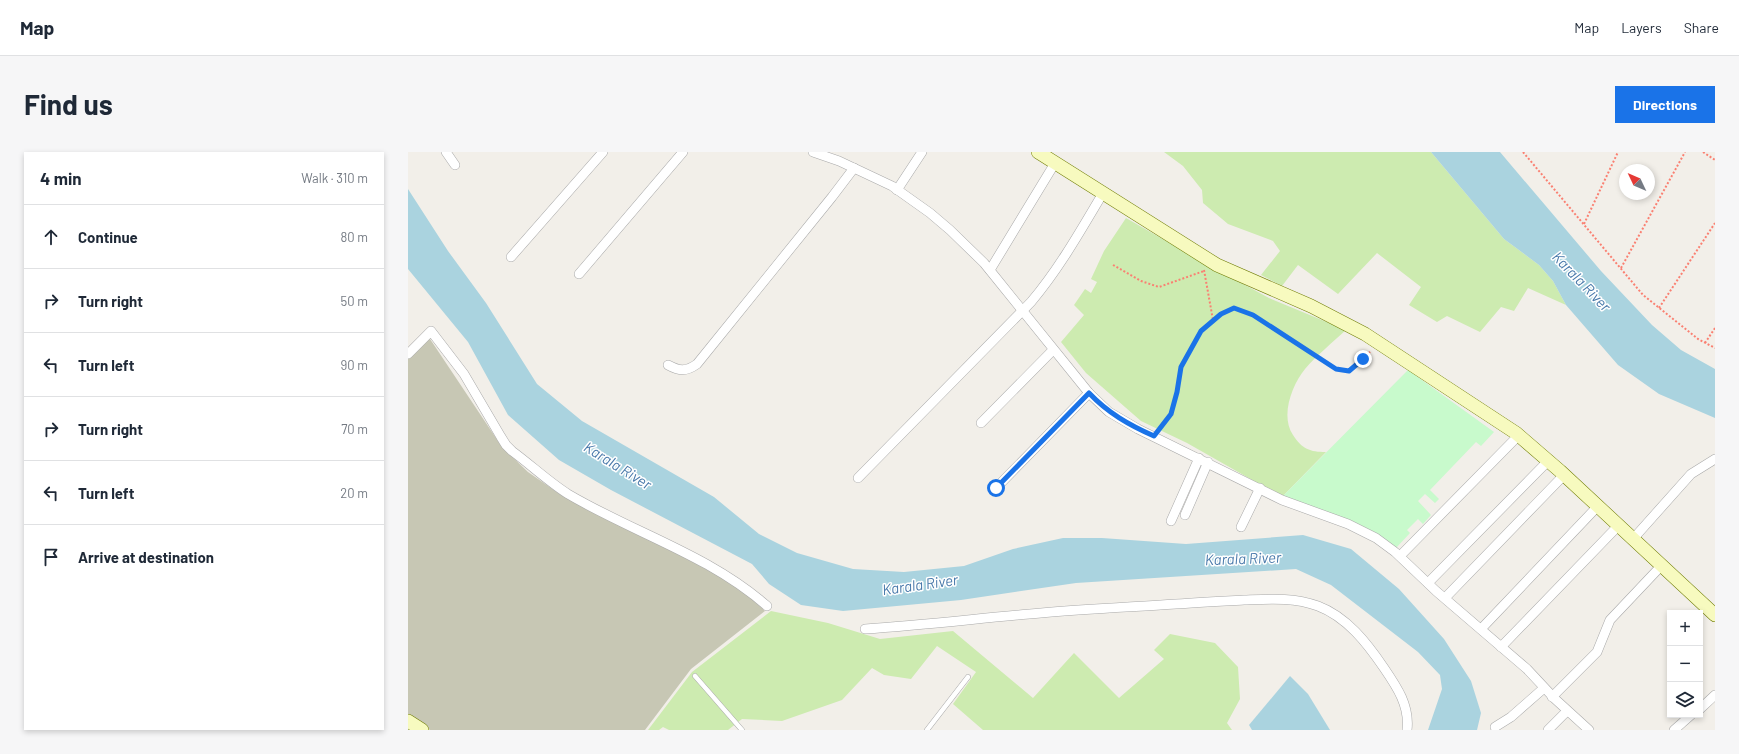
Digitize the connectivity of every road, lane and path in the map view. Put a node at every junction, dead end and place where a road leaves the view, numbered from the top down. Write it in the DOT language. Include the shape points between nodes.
graph roads {
  1 [pos="446,152"];
  2 [pos="683,152"];
  3 [pos="813,152"];
  4 [pos="922,152"];
  5 [pos="1038,152"];
  6 [pos="1524,152"];
  7 [pos="1618,152"];
  8 [pos="1685,152"];
  9 [pos="1703,152"];
  10 [pos="601,153"];
  11 [pos="1715,160"];
  12 [pos="1055,163"];
  13 [pos="455,165"];
  14 [pos="854,168"];
  15 [pos="897,190"];
  16 [pos="1103,193"];
  17 [pos="1715,223"];
  18 [pos="1584,224"];
  19 [pos="511,257"];
  20 [pos="1113,264"];
  21 [pos="1621,268"];
  22 [pos="990,270"];
  23 [pos="579,274"];
  24 [pos="1659,308"];
  25 [pos="1022,312"];
  26 [pos="1213,320"];
  27 [pos="1715,328"];
  28 [pos="1378,342"];
  29 [pos="1704,343"];
  30 [pos="1715,348"];
  31 [pos="1053,350"];
  32 [pos="408,354"];
  33 [pos="668,365"];
  34 [pos="1089,393"];
  35 [pos="981,423"];
  36 [pos="1519,435"];
  37 [pos="1154,436"];
  38 [pos="1199,458"];
  39 [pos="1715,459"];
  40 [pos="1548,461"];
  41 [pos="1208,462"];
  42 [pos="1564,475"];
  43 [pos="858,478"];
  44 [pos="996,488"];
  45 [pos="1260,488"];
  46 [pos="1597,507"];
  47 [pos="1185,515"];
  48 [pos="1170,521"];
  49 [pos="1618,526"];
  50 [pos="1241,527"];
  51 [pos="1633,539"];
  52 [pos="1400,556"];
  53 [pos="1662,565"];
  54 [pos="1428,583"];
  55 [pos="1445,598"];
  56 [pos="767,606"];
  57 [pos="1715,615"];
  58 [pos="865,629"];
  59 [pos="1481,629"];
  60 [pos="1501,647"];
  61 [pos="695,676"];
  62 [pos="968,677"];
  63 [pos="1544,688"];
  64 [pos="1715,695"];
  65 [pos="1552,697"];
  66 [pos="1703,705"];
  67 [pos="1567,711"];
  68 [pos="1688,718"];
  69 [pos="408,721"];
  70 [pos="1495,727"];
  71 [pos="422,730"];
  72 [pos="742,730"];
  73 [pos="927,730"];
  74 [pos="1407,730"];
  75 [pos="1548,730"];
  76 [pos="1589,730"];
  77 [pos="1674,730"];
  1 -- 13 [label="street"];
  2 -- 23 [label="street"];
  3 -- 14 [label="street"];
  4 -- 15 [label="street"];
  5 -- 12 [label="main road"];
  6 -- 18 [label="path"];
  7 -- 18 [label="path"];
  8 -- 21 [label="path"];
  9 -- 11 [label="path"];
  10 -- 19 [label="street"];
  12 -- 16 [label="main road"];
  12 -- 22 [label="street"];
  14 -- 15 [label="street"];
  14 -- 33 [label="street" via="697,364 689,370 677,370"];
  15 -- 22 [label="street" via="950,230"];
  16 -- 25 [label="street" via="1045,286"];
  16 -- 28 [label="main road" via="1217,265 1311,306"];
  17 -- 24 [label="path"];
  18 -- 21 [label="path"];
  20 -- 26 [label="path" via="1141,281 1159,287 1204,271"];
  21 -- 24 [label="path" via="1643,295"];
  22 -- 25 [label="street"];
  24 -- 29 [label="path"];
  25 -- 31 [label="street"];
  25 -- 43 [label="street"];
  26 -- 28 [label="path" via="1234,308 1253,315 1324,363 1336,369 1349,371"];
  26 -- 37 [label="path" via="1201,331 1181,367 1171,414"];
  27 -- 29 [label="path"];
  28 -- 36 [label="main road"];
  29 -- 30 [label="path"];
  31 -- 34 [label="street"];
  31 -- 35 [label="street"];
  32 -- 56 [label="street" via="431,331 464,374 512,451 567,493 699,559 728,576"];
  34 -- 37 [label="street" via="1121,420"];
  34 -- 44 [label="street"];
  36 -- 40 [label="main road"];
  36 -- 52 [label="street"];
  37 -- 38 [label="street"];
  38 -- 41 [label="street"];
  38 -- 48 [label="street"];
  39 -- 51 [label="street" via="1691,474"];
  40 -- 42 [label="main road"];
  40 -- 54 [label="street"];
  41 -- 45 [label="street"];
  41 -- 47 [label="street"];
  42 -- 46 [label="main road"];
  42 -- 55 [label="street"];
  45 -- 50 [label="street"];
  45 -- 52 [label="street" via="1282,500 1348,524 1376,538"];
  46 -- 49 [label="main road"];
  46 -- 59 [label="street"];
  49 -- 51 [label="main road"];
  49 -- 60 [label="street"];
  51 -- 53 [label="main road"];
  52 -- 54 [label="street"];
  53 -- 57 [label="main road"];
  53 -- 65 [label="street" via="1610,620 1597,652"];
  54 -- 55 [label="street"];
  55 -- 59 [label="street"];
  58 -- 74 [label="street" via="1040,613 1208,602 1270,599 1299,601 1332,612 1362,639 1401,696 1407,713"];
  59 -- 60 [label="street"];
  60 -- 63 [label="street" via="1527,669"];
  61 -- 72 [label="lane"];
  62 -- 73 [label="lane"];
  63 -- 65 [label="street"];
  63 -- 70 [label="street" via="1511,717"];
  64 -- 66 [label="street"];
  65 -- 67 [label="street"];
  67 -- 75 [label="street"];
  67 -- 76 [label="street"];
  68 -- 77 [label="street"];
  69 -- 71 [label="main road"];
}
